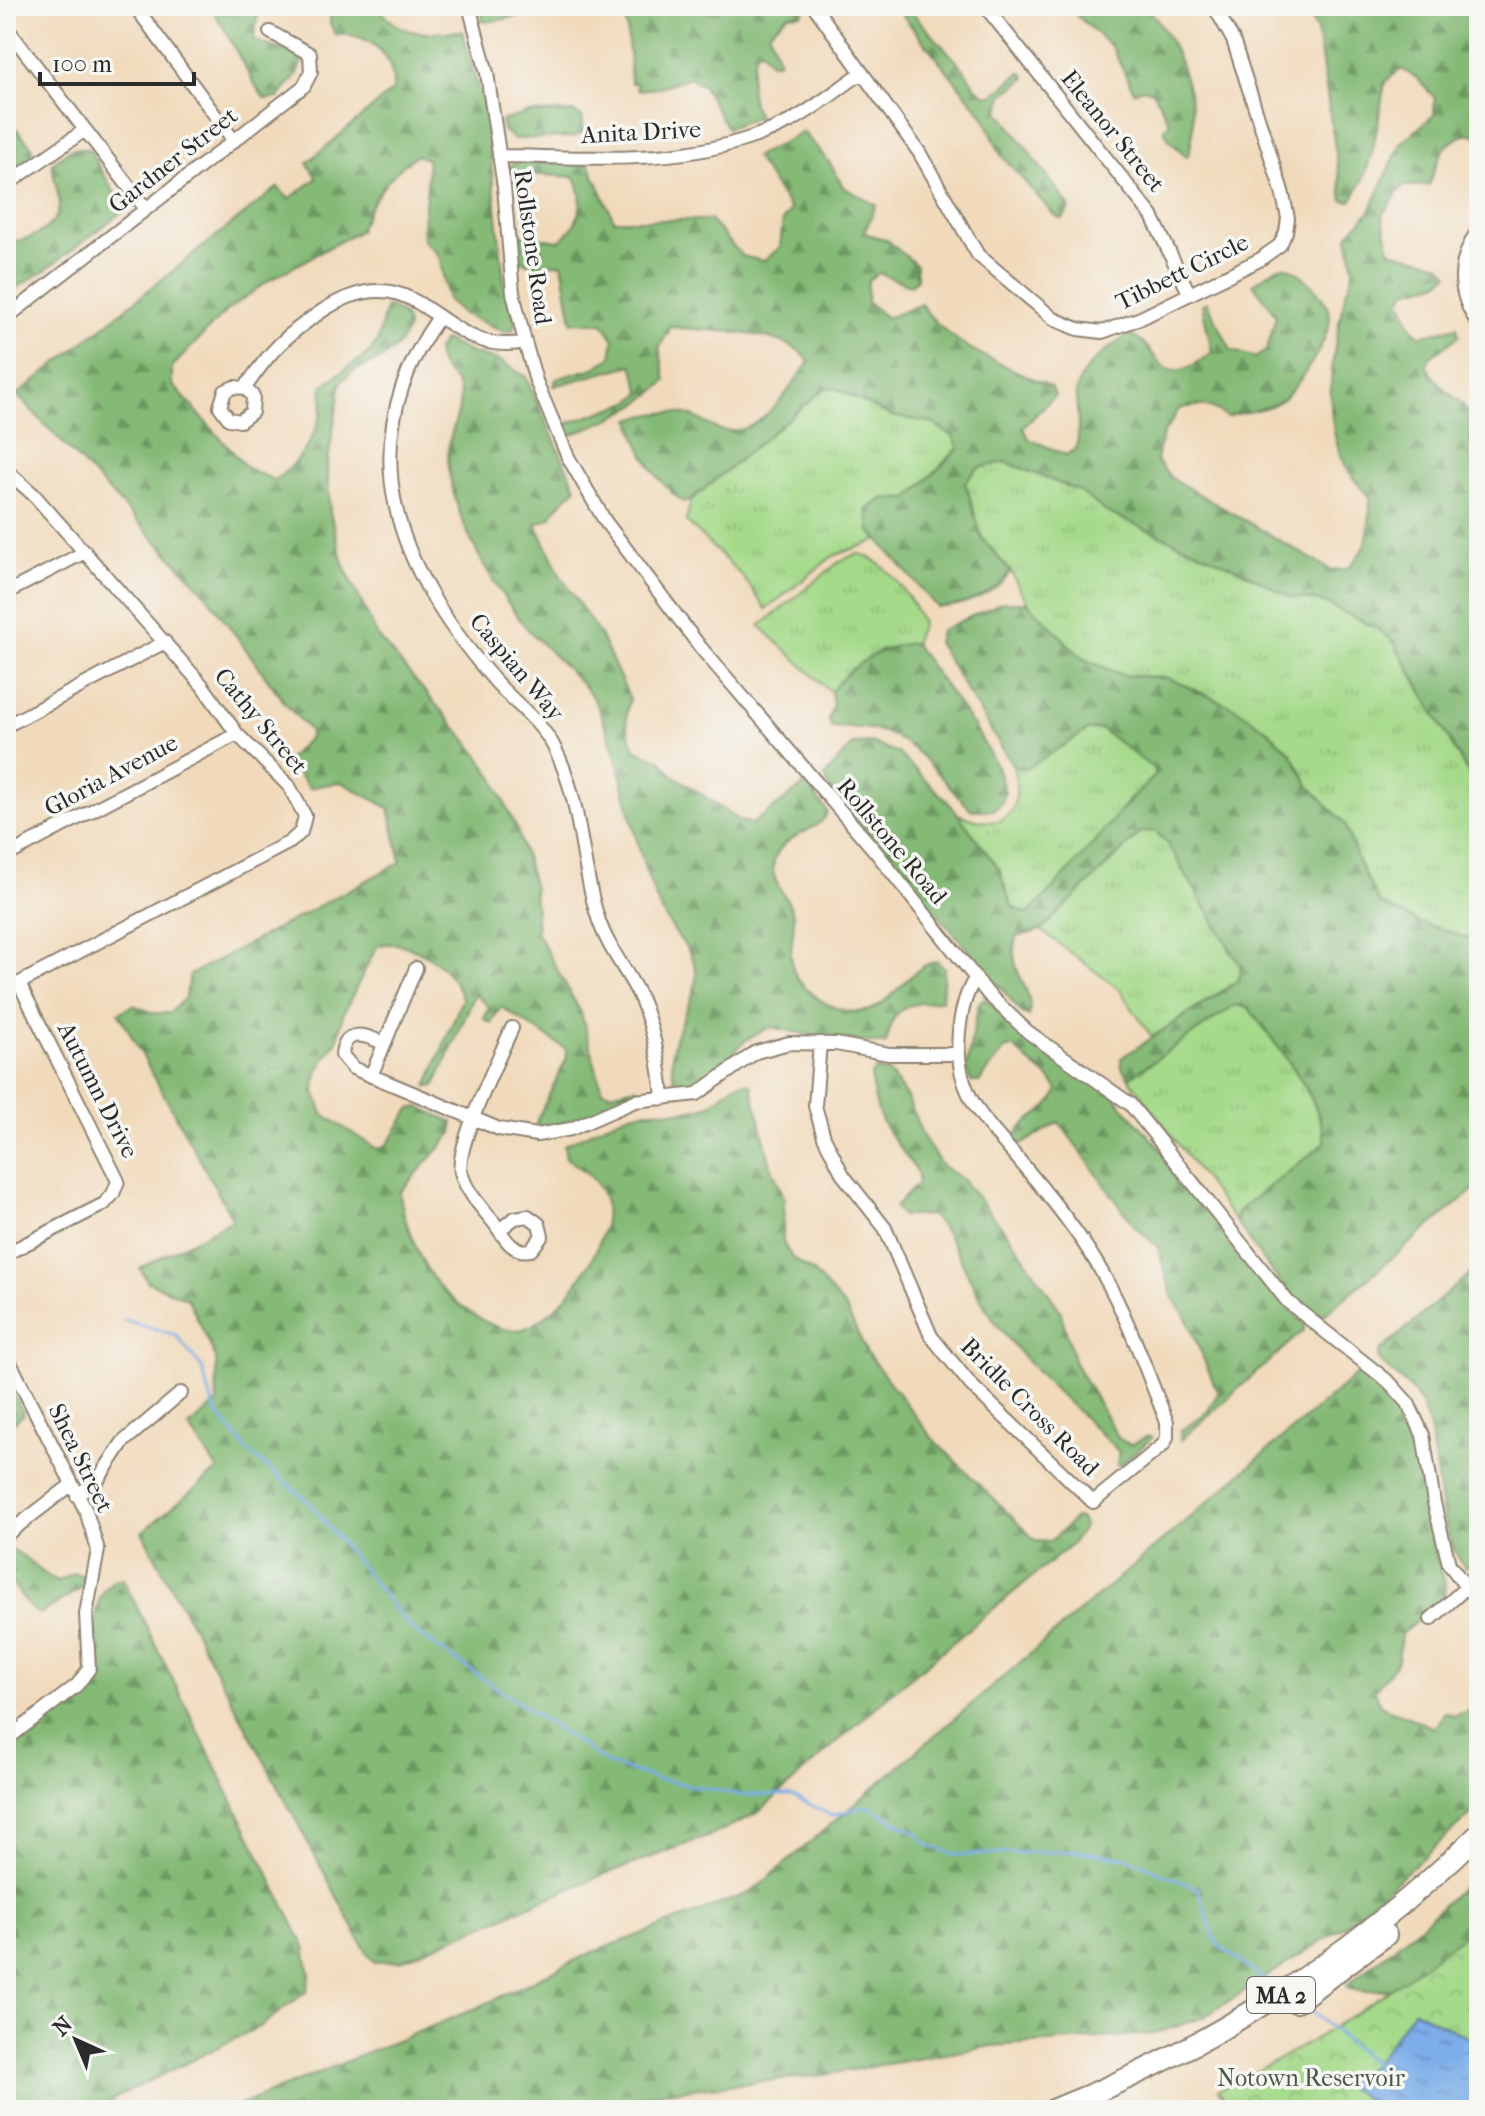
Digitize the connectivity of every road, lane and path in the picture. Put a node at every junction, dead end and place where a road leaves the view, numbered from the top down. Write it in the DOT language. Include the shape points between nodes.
graph roads {
  1 [pos="135,6"];
  2 [pos="469,6"];
  3 [pos="814,6"];
  4 [pos="985,6"];
  5 [pos="1214,6"];
  6 [pos="270,32"];
  7 [pos="8,33"];
  8 [pos="860,74"];
  9 [pos="85,130"];
  10 [pos="234,141"];
  11 [pos="499,156"];
  12 [pos="6,185"];
  13 [pos="146,209"];
  14 [pos="1479,229"];
  15 [pos="1189,293"];
  16 [pos="439,317"];
  17 [pos="6,318"];
  18 [pos="1479,325"];
  19 [pos="525,342"];
  20 [pos="245,388"];
  21 [pos="6,470"];
  22 [pos="85,552"];
  23 [pos="6,593"];
  24 [pos="165,642"];
  25 [pos="6,726"];
  26 [pos="237,734"];
  27 [pos="6,856"];
  28 [pos="416,968"];
  29 [pos="975,979"];
  30 [pos="19,983"];
  31 [pos="6,990"];
  32 [pos="512,1028"];
  33 [pos="820,1043"];
  34 [pos="384,1044"];
  35 [pos="957,1054"];
  36 [pos="371,1076"];
  37 [pos="663,1099"];
  38 [pos="474,1119"];
  39 [pos="499,1230"];
  40 [pos="6,1254"];
  41 [pos="6,1355"];
  42 [pos="181,1393"];
  43 [pos="74,1491"];
  44 [pos="6,1535"];
  45 [pos="1479,1576"];
  46 [pos="1467,1588"];
  47 [pos="1431,1619"];
  48 [pos="8,1739"];
  49 [pos="1479,1834"];
  50 [pos="1479,1854"];
  51 [pos="1053,2110"];
  52 [pos="1087,2110"];
  1 -- 10 [label="street"];
  2 -- 11 [label="street, Rollstone Road" via="487,73"];
  3 -- 8 [label="street, Tibbett Circle"];
  4 -- 15 [label="street, Eleanor Street" via="1152,216"];
  5 -- 15 [label="street, Tibbett Circle" via="1233,40 1288,218 1286,232 1271,254"];
  6 -- 10 [label="street, Gardner Street" via="306,50 313,60 311,72 299,90"];
  7 -- 9 [label="street"];
  8 -- 11 [label="street, Anita Drive" via="787,123 715,150 647,158"];
  8 -- 15 [label="street, Tibbett Circle" via="919,152 978,255 1054,319 1102,332"];
  9 -- 12 [label="street"];
  9 -- 13 [label="street"];
  10 -- 13 [label="street, Gardner Street"];
  11 -- 19 [label="street, Rollstone Road" via="513,293"];
  13 -- 17 [label="street, Gardner Street"];
  14 -- 18 [label="street" via="1460,276 1465,300"];
  16 -- 19 [label="street" via="497,344"];
  16 -- 20 [label="street" via="397,292 369,289 346,295 280,341"];
  16 -- 37 [label="street, Caspian Way" via="398,392 389,457 397,523 432,598 494,681 554,746 572,799 599,922 639,996"];
  19 -- 29 [label="street, Rollstone Road" via="568,457 622,546"];
  21 -- 22 [label="street, Cathy Street"];
  22 -- 23 [label="street"];
  22 -- 24 [label="street, Cathy Street"];
  24 -- 25 [label="street"];
  24 -- 26 [label="street, Cathy Street"];
  26 -- 27 [label="street, Gloria Avenue"];
  26 -- 30 [label="street, Cathy Street" via="295,794 305,816 301,832"];
  28 -- 34 [label="street"];
  29 -- 35 [label="street, Bridle Cross Road" via="965,998"];
  29 -- 46 [label="street, Rollstone Road" via="1028,1032 1135,1109 1293,1308 1408,1403 1423,1435 1449,1564"];
  30 -- 31 [label="street, Cathy Street"];
  30 -- 40 [label="street, Autumn Drive" via="118,1181 98,1208"];
  32 -- 38 [label="street"];
  33 -- 35 [label="street" via="889,1054"];
  33 -- 35 [label="street, Bridle Cross Road" via="815,1106 824,1137 843,1175 885,1228 931,1336 971,1385 1093,1502 1163,1445 1167,1422 1103,1274 1042,1188 981,1118 960,1074"];
  33 -- 37 [label="street" via="770,1047 743,1059 706,1090"];
  34 -- 36 [label="street"];
  34 -- 36 [label="street" via="358,1034 344,1044 342,1055 348,1065"];
  36 -- 38 [label="street"];
  37 -- 38 [label="street" via="618,1106 555,1133 515,1133"];
  38 -- 39 [label="street" via="463,1148 462,1174"];
  41 -- 43 [label="street, Shea Street"];
  42 -- 43 [label="street" via="123,1442 99,1478"];
  43 -- 44 [label="street"];
  43 -- 48 [label="street, Shea Street" via="98,1550 86,1614 89,1669 77,1685"];
  45 -- 46 [label="street"];
  46 -- 47 [label="street"];
  49 -- 51 [label="highway, MA 2" via="1390,1914 1288,1991 1168,2059"];
  50 -- 52 [label="highway, MA 2" via="1341,1972 1285,2009 1218,2048"];
}
